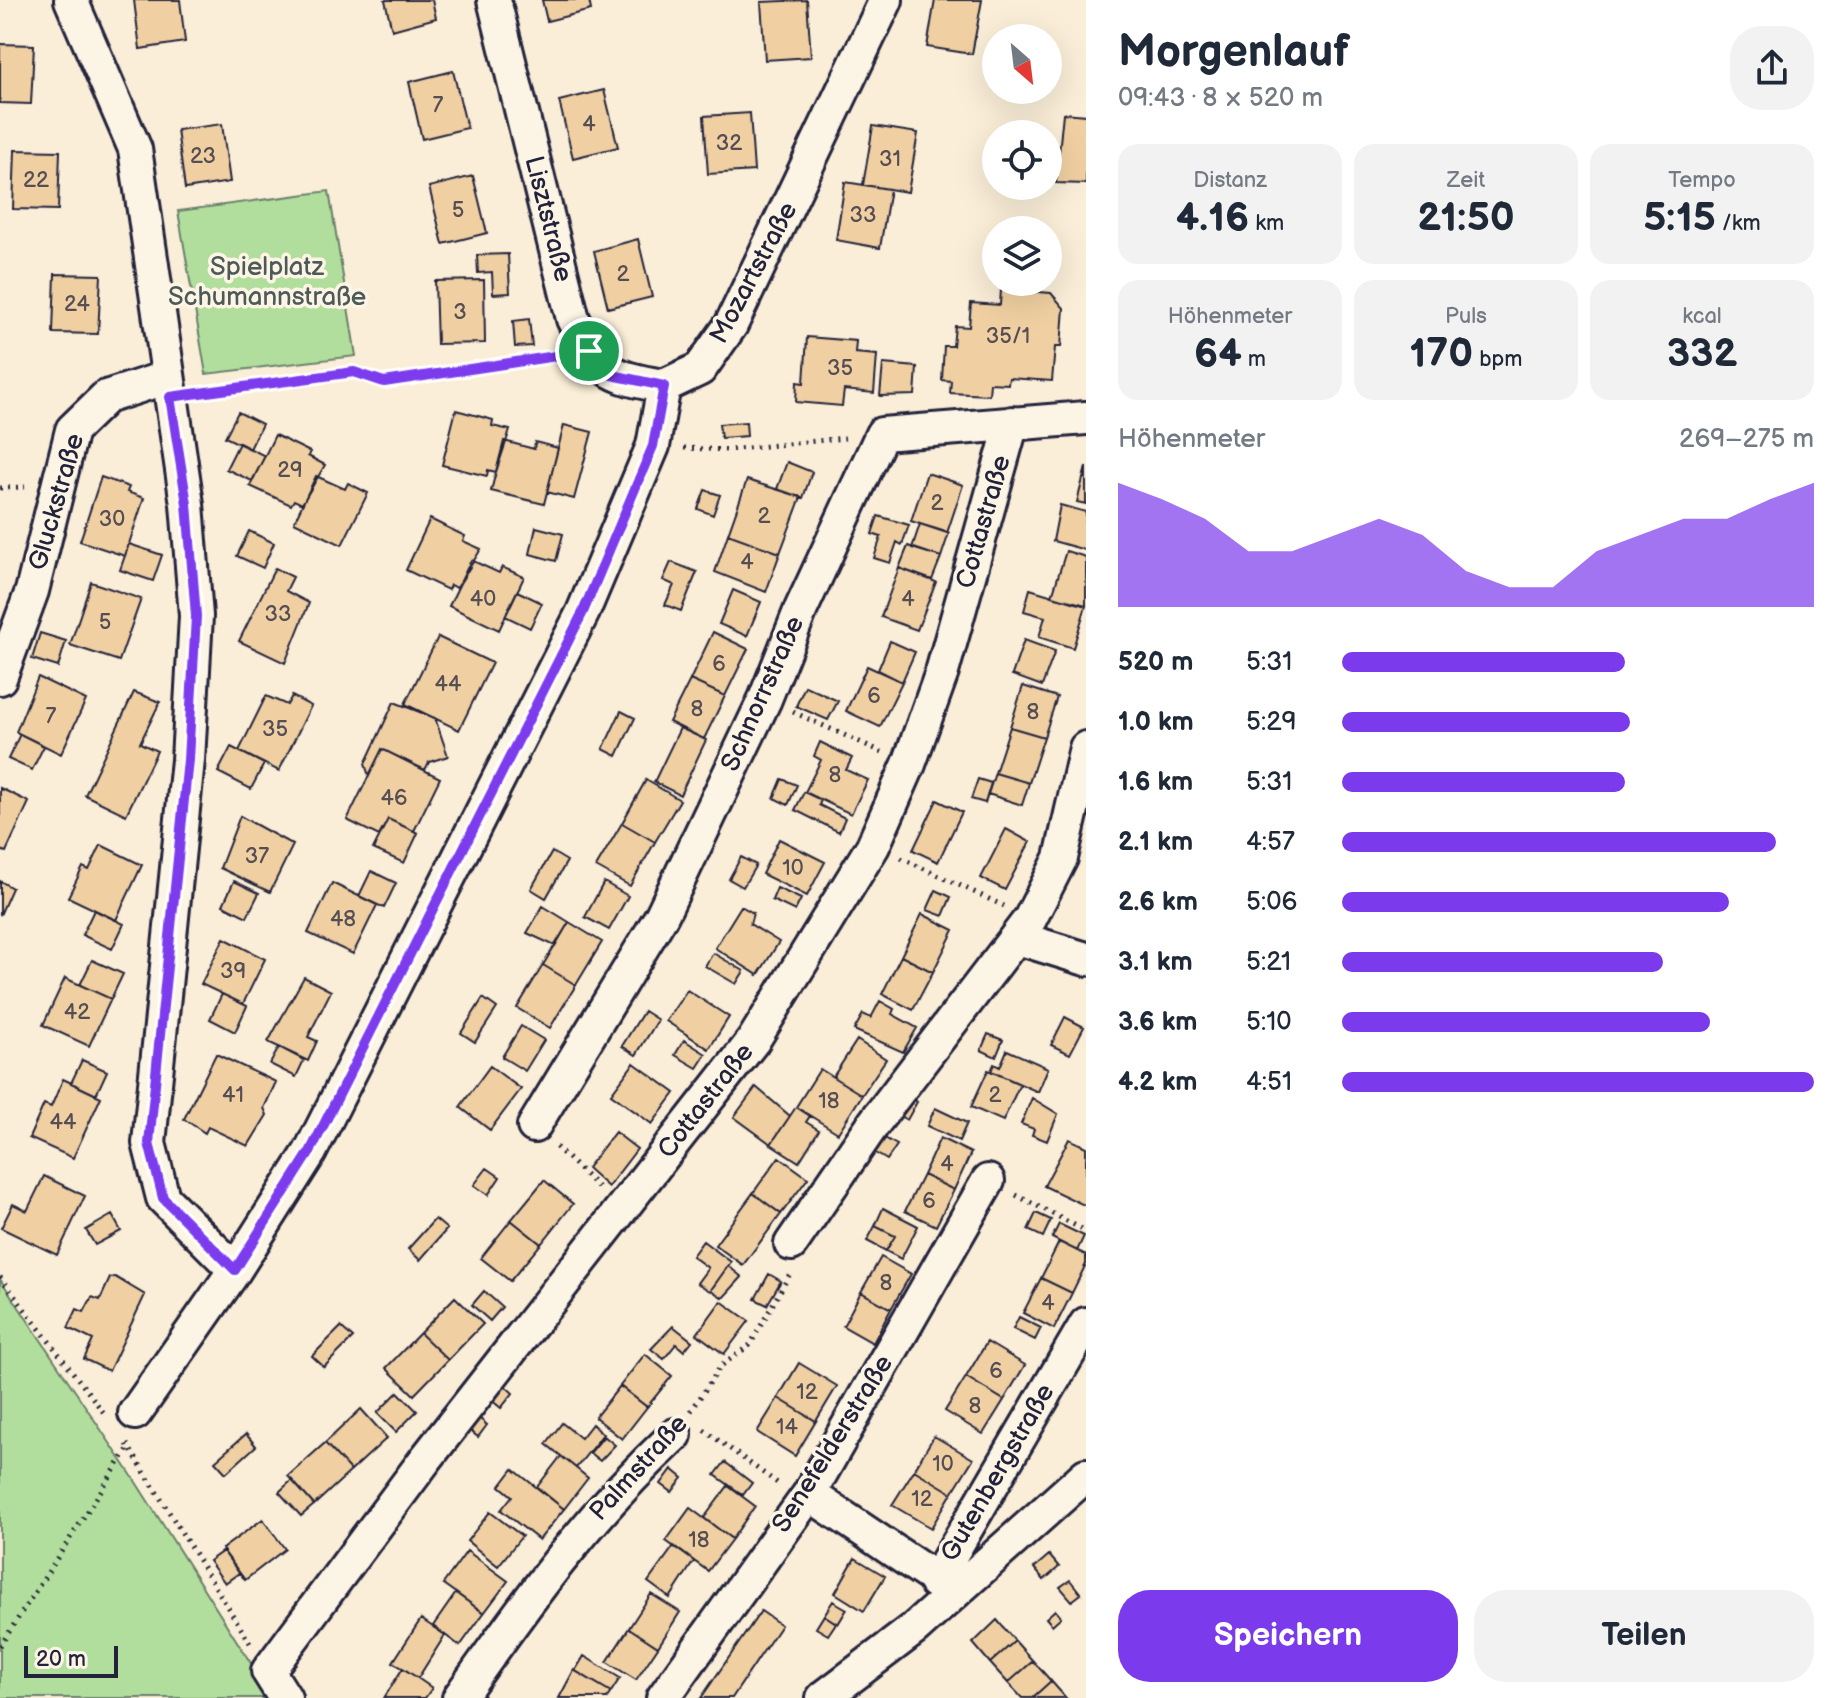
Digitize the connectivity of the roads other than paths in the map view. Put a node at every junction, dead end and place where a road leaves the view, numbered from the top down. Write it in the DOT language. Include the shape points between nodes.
graph roads {
  1 [pos="71,0"];
  2 [pos="494,0"];
  3 [pos="886,0"];
  4 [pos="664,386"];
  5 [pos="169,387"];
  6 [pos="1086,418"];
  7 [pos="1012,423"];
  8 [pos="0,678"];
  9 [pos="1086,748"];
  10 [pos="1024,929"];
  11 [pos="1086,959"];
  12 [pos="534,1126"];
  13 [pos="988,1181"];
  14 [pos="793,1254"];
  15 [pos="235,1270"];
  16 [pos="1086,1324"];
  17 [pos="122,1424"];
  18 [pos="675,1435"];
  19 [pos="1086,1475"];
  20 [pos="806,1498"];
  21 [pos="945,1587"];
  22 [pos="843,1692"];
  23 [pos="285,1698"];
  24 [pos="459,1698"];
  25 [pos="663,1698"];
  1 -- 5 [label="street" via="135,149"];
  2 -- 4 [label="street, Lisztstraße" via="573,319 589,351 612,375"];
  3 -- 4 [label="street, Mozartstraße" via="731,325 700,369"];
  4 -- 15 [label="street" via="653,446 583,612 310,1152"];
  5 -- 8 [label="street, Gluckstraße" via="106,397 72,430 32,591"];
  5 -- 15 [label="street" via="187,504 196,616 188,760 149,1143 163,1198"];
  6 -- 7 [label="street"];
  7 -- 12 [label="street, Schnorrstraße" via="882,434 662,915"];
  7 -- 23 [label="street, Cottastraße" via="942,672 873,846 753,1041 425,1460 268,1671"];
  9 -- 10 [label="street" via="1061,858"];
  10 -- 11 [label="street"];
  10 -- 14 [label="street" via="874,1123"];
  13 -- 20 [label="street, Senefelderstraße"];
  15 -- 17 [label="street"];
  16 -- 21 [label="street, Gutenbergstraße"];
  18 -- 24 [label="street, Palmstraße" via="619,1488 546,1574"];
  19 -- 21 [label="street"];
  20 -- 21 [label="street"];
  20 -- 25 [label="street, Senefelderstraße"];
  21 -- 22 [label="street"];
}
